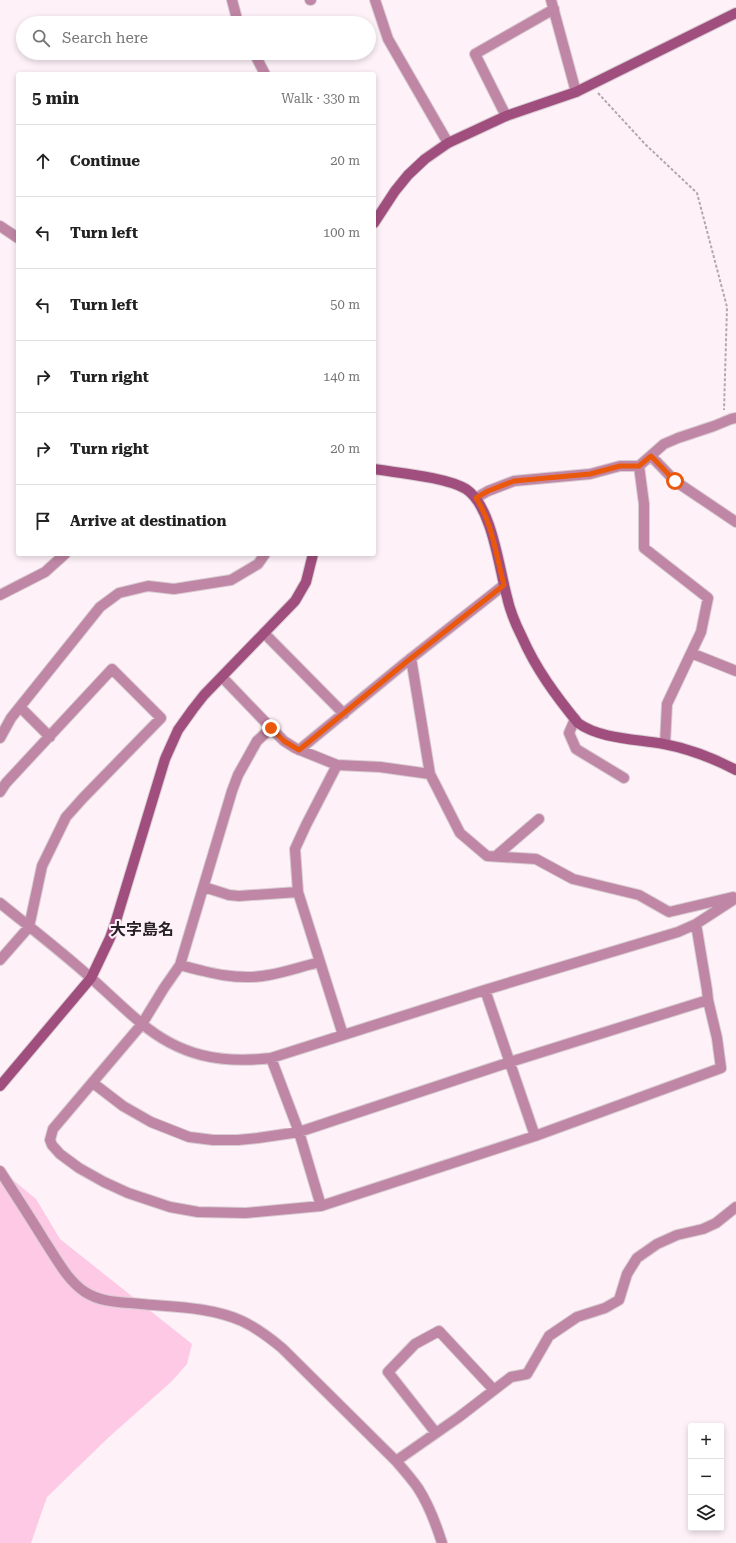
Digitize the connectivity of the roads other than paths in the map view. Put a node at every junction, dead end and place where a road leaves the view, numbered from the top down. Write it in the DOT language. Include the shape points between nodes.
graph roads {
  1 [pos="232,0"];
  2 [pos="375,0"];
  3 [pos="553,4"];
  4 [pos="736,13"];
  5 [pos="236,16"];
  6 [pos="258,60"];
  7 [pos="264,72"];
  8 [pos="576,92"];
  9 [pos="506,116"];
  10 [pos="448,142"];
  11 [pos="376,220"];
  12 [pos="0,226"];
  13 [pos="16,237"];
  14 [pos="736,418"];
  15 [pos="651,456"];
  16 [pos="639,466"];
  17 [pos="376,469"];
  18 [pos="476,498"];
  19 [pos="736,522"];
  20 [pos="63,556"];
  21 [pos="264,556"];
  22 [pos="313,556"];
  23 [pos="504,585"];
  24 [pos="0,595"];
  25 [pos="264,633"];
  26 [pos="691,653"];
  27 [pos="411,658"];
  28 [pos="736,671"];
  29 [pos="222,676"];
  30 [pos="20,707"];
  31 [pos="344,714"];
  32 [pos="575,719"];
  33 [pos="271,728"];
  34 [pos="50,737"];
  35 [pos="0,738"];
  36 [pos="665,744"];
  37 [pos="299,750"];
  38 [pos="337,765"];
  39 [pos="736,770"];
  40 [pos="430,774"];
  41 [pos="624,778"];
  42 [pos="0,792"];
  43 [pos="539,819"];
  44 [pos="496,856"];
  45 [pos="204,887"];
  46 [pos="298,892"];
  47 [pos="736,897"];
  48 [pos="0,903"];
  49 [pos="696,924"];
  50 [pos="29,927"];
  51 [pos="0,960"];
  52 [pos="320,962"];
  53 [pos="180,965"];
  54 [pos="91,978"];
  55 [pos="485,990"];
  56 [pos="708,1000"];
  57 [pos="142,1024"];
  58 [pos="343,1035"];
  59 [pos="271,1058"];
  60 [pos="510,1062"];
  61 [pos="93,1083"];
  62 [pos="0,1086"];
  63 [pos="299,1132"];
  64 [pos="535,1136"];
  65 [pos="0,1171"];
  66 [pos="321,1206"];
  67 [pos="736,1207"];
  68 [pos="494,1390"];
  69 [pos="436,1433"];
  70 [pos="396,1460"];
  71 [pos="442,1543"];
  1 -- 5 [label="street"];
  2 -- 10 [label="street" via="388,39"];
  3 -- 8 [label="street"];
  3 -- 9 [label="street" via="475,54"];
  4 -- 8 [label="street"];
  6 -- 7 [label="street"];
  8 -- 9 [label="street"];
  9 -- 10 [label="street"];
  10 -- 11 [label="street" via="408,175"];
  12 -- 13 [label="street"];
  14 -- 15 [label="street" via="664,444"];
  15 -- 16 [label="street"];
  15 -- 19 [label="street" via="675,481"];
  16 -- 18 [label="street" via="620,466 590,474 514,481"];
  16 -- 26 [label="street" via="644,504 644,548 708,598 700,632"];
  17 -- 18 [label="street" via="445,481 466,489"];
  18 -- 23 [label="street" via="484,509 492,533"];
  20 -- 24 [label="street" via="45,572"];
  21 -- 30 [label="street" via="258,564 231,580 174,589 148,586 119,593 100,606"];
  22 -- 25 [label="street" via="310,572 301,592"];
  23 -- 27 [label="street"];
  23 -- 32 [label="street" via="521,636 535,664"];
  25 -- 29 [label="street"];
  25 -- 31 [label="street"];
  26 -- 28 [label="street"];
  26 -- 36 [label="street" via="667,704"];
  27 -- 31 [label="street"];
  27 -- 40 [label="street"];
  29 -- 33 [label="street"];
  29 -- 54 [label="street" via="193,709 172,741 115,924"];
  30 -- 34 [label="street"];
  30 -- 35 [label="street"];
  31 -- 37 [label="street"];
  32 -- 36 [label="street" via="588,730"];
  32 -- 41 [label="street" via="569,733 576,749"];
  33 -- 37 [label="street" via="284,741"];
  33 -- 45 [label="street" via="257,741 238,775"];
  34 -- 42 [label="street"];
  34 -- 50 [label="street" via="112,669 161,718 66,817 42,866"];
  36 -- 39 [label="street" via="697,752"];
  37 -- 38 [label="street"];
  38 -- 40 [label="street" via="380,767"];
  38 -- 46 [label="street" via="295,849"];
  40 -- 44 [label="street" via="460,833 487,856"];
  43 -- 44 [label="street"];
  44 -- 47 [label="street" via="536,859 573,879 639,895 669,912"];
  45 -- 46 [label="street" via="239,896"];
  45 -- 53 [label="street"];
  46 -- 52 [label="street"];
  47 -- 49 [label="street"];
  48 -- 50 [label="street"];
  49 -- 55 [label="street" via="678,932"];
  49 -- 56 [label="street"];
  50 -- 51 [label="street"];
  50 -- 54 [label="street"];
  52 -- 53 [label="street" via="257,977 224,976"];
  52 -- 58 [label="street"];
  53 -- 57 [label="street"];
  54 -- 57 [label="street"];
  54 -- 62 [label="street"];
  55 -- 58 [label="street"];
  55 -- 60 [label="street"];
  56 -- 60 [label="street"];
  56 -- 64 [label="street" via="721,1068"];
  57 -- 59 [label="street" via="174,1045 194,1054 236,1061"];
  57 -- 61 [label="street"];
  58 -- 59 [label="street"];
  59 -- 63 [label="street"];
  60 -- 63 [label="street"];
  60 -- 64 [label="street"];
  61 -- 63 [label="street" via="123,1106 151,1122 189,1137 238,1140"];
  61 -- 66 [label="street" via="53,1129 50,1140 60,1154 104,1182 170,1207 198,1212 246,1213"];
  63 -- 66 [label="street"];
  64 -- 66 [label="street"];
  65 -- 70 [label="street" via="67,1274 84,1291 112,1302 215,1313 252,1326 282,1348"];
  67 -- 68 [label="street" via="703,1229 677,1235 636,1258 627,1274 619,1300 605,1308 577,1317 549,1336 527,1374 511,1377"];
  68 -- 69 [label="street"];
  68 -- 69 [label="street" via="438,1331 415,1344 388,1372"];
  69 -- 70 [label="street"];
  70 -- 71 [label="street" via="424,1498"];
}
